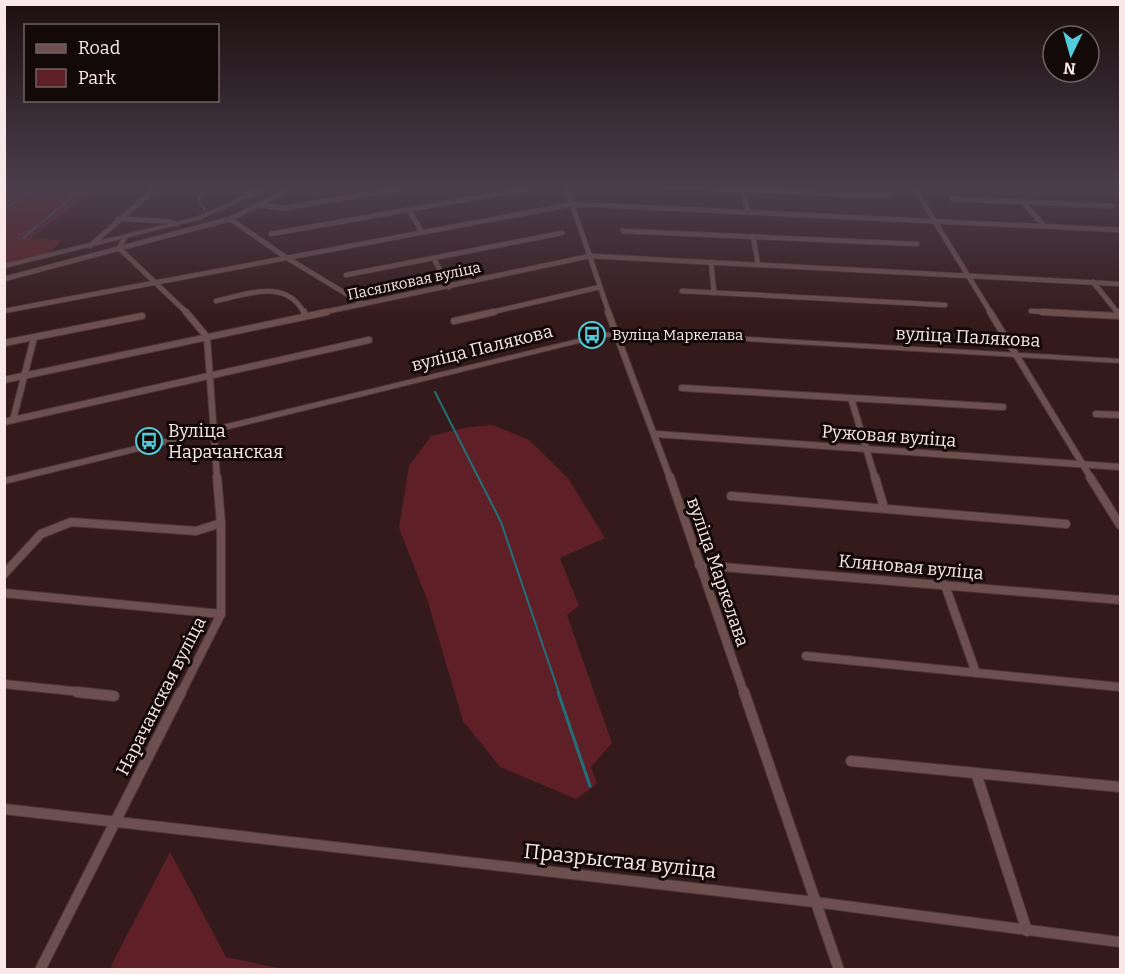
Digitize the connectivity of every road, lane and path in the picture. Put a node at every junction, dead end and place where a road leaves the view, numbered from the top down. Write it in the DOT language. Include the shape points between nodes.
graph roads {
  1 [pos="105,231"];
  2 [pos="147,231"];
  3 [pos="182,231"];
  4 [pos="248,231"];
  5 [pos="286,231"];
  6 [pos="425,231"];
  7 [pos="582,231"];
  8 [pos="635,231"];
  9 [pos="941,231"];
  10 [pos="422,232"];
  11 [pos="562,233"];
  12 [pos="271,234"];
  13 [pos="753,236"];
  14 [pos="124,237"];
  15 [pos="917,244"];
  16 [pos="90,246"];
  17 [pos="119,248"];
  18 [pos="590,256"];
  19 [pos="287,258"];
  20 [pos="434,259"];
  21 [pos="711,262"];
  22 [pos="758,264"];
  23 [pos="4,266"];
  24 [pos="346,275"];
  25 [pos="968,275"];
  26 [pos="4,279"];
  27 [pos="1093,282"];
  28 [pos="154,283"];
  29 [pos="1120,284"];
  30 [pos="449,287"];
  31 [pos="600,287"];
  32 [pos="682,291"];
  33 [pos="714,293"];
  34 [pos="216,301"];
  35 [pos="363,304"];
  36 [pos="945,305"];
  37 [pos="4,311"];
  38 [pos="1031,311"];
  39 [pos="142,316"];
  40 [pos="306,316"];
  41 [pos="1120,316"];
  42 [pos="454,321"];
  43 [pos="616,334"];
  44 [pos="207,337"];
  45 [pos="34,338"];
  46 [pos="369,340"];
  47 [pos="4,343"];
  48 [pos="1017,355"];
  49 [pos="1120,361"];
  50 [pos="24,376"];
  51 [pos="209,376"];
  52 [pos="4,381"];
  53 [pos="682,388"];
  54 [pos="851,398"];
  55 [pos="1003,407"];
  56 [pos="1096,414"];
  57 [pos="1120,415"];
  58 [pos="13,420"];
  59 [pos="4,422"];
  60 [pos="212,430"];
  61 [pos="655,434"];
  62 [pos="866,449"];
  63 [pos="1084,464"];
  64 [pos="1120,467"];
  65 [pos="4,482"];
  66 [pos="731,496"];
  67 [pos="884,508"];
  68 [pos="221,524"];
  69 [pos="1066,524"];
  70 [pos="1120,525"];
  71 [pos="699,565"];
  72 [pos="4,574"];
  73 [pos="945,585"];
  74 [pos="4,593"];
  75 [pos="1120,600"];
  76 [pos="221,614"];
  77 [pos="806,656"];
  78 [pos="976,673"];
  79 [pos="4,684"];
  80 [pos="1120,687"];
  81 [pos="114,696"];
  82 [pos="852,760"];
  83 [pos="976,773"];
  84 [pos="1120,787"];
  85 [pos="4,809"];
  86 [pos="115,823"];
  87 [pos="815,902"];
  88 [pos="1026,931"];
  89 [pos="1120,942"];
  90 [pos="39,969"];
  91 [pos="839,969"];
  1 -- 16 [label="street"];
  2 -- 14 [label="street"];
  3 -- 17 [label="street"];
  4 -- 19 [label="street"];
  5 -- 12 [label="street"];
  6 -- 10 [label="street"];
  7 -- 18 [label="street, вуліца Маркелава"];
  8 -- 13 [label="street"];
  9 -- 25 [label="street"];
  10 -- 19 [label="street"];
  11 -- 20 [label="street"];
  13 -- 15 [label="street"];
  13 -- 22 [label="street"];
  14 -- 16 [label="street"];
  14 -- 17 [label="street"];
  16 -- 23 [label="street"];
  17 -- 26 [label="street"];
  17 -- 28 [label="street"];
  18 -- 21 [label="street, Пасялковая вуліца"];
  18 -- 30 [label="street, Пасялковая вуліца"];
  18 -- 31 [label="street, вуліца Маркелава"];
  19 -- 28 [label="street"];
  19 -- 35 [label="street"];
  20 -- 24 [label="street"];
  20 -- 30 [label="street"];
  21 -- 22 [label="street, Пасялковая вуліца"];
  21 -- 33 [label="street"];
  22 -- 25 [label="street, Пасялковая вуліца"];
  25 -- 27 [label="street, Пасялковая вуліца"];
  25 -- 48 [label="street"];
  27 -- 29 [label="street, Пасялковая вуліца"];
  27 -- 41 [label="street"];
  28 -- 37 [label="street"];
  28 -- 44 [label="street" via="183,308"];
  30 -- 35 [label="street, Пасялковая вуліца"];
  31 -- 42 [label="street"];
  31 -- 43 [label="street, вуліца Маркелава"];
  32 -- 33 [label="street"];
  33 -- 36 [label="street"];
  34 -- 40 [label="street" via="282,291 299,301"];
  35 -- 40 [label="street, Пасялковая вуліца"];
  38 -- 41 [label="street"];
  39 -- 45 [label="street"];
  40 -- 44 [label="street, Пасялковая вуліца"];
  43 -- 48 [label="street, вуліца Палякова"];
  43 -- 60 [label="street, вуліца Палякова"];
  43 -- 61 [label="street, вуліца Маркелава"];
  44 -- 50 [label="street, Пасялковая вуліца"];
  44 -- 51 [label="street, Нарачанская вуліца"];
  45 -- 47 [label="street"];
  45 -- 50 [label="street"];
  46 -- 51 [label="street"];
  48 -- 49 [label="street, вуліца Палякова"];
  48 -- 63 [label="street"];
  50 -- 52 [label="street, Пасялковая вуліца"];
  50 -- 58 [label="street"];
  51 -- 58 [label="street"];
  51 -- 60 [label="street, Нарачанская вуліца"];
  53 -- 54 [label="street"];
  54 -- 55 [label="street"];
  54 -- 62 [label="street"];
  56 -- 57 [label="street"];
  58 -- 59 [label="street"];
  60 -- 65 [label="street, вуліца Палякова"];
  60 -- 68 [label="street, Нарачанская вуліца"];
  61 -- 62 [label="street, Ружовая вуліца"];
  61 -- 71 [label="street, вуліца Маркелава"];
  62 -- 63 [label="street, Ружовая вуліца"];
  62 -- 67 [label="street"];
  63 -- 64 [label="street, Ружовая вуліца"];
  63 -- 70 [label="street"];
  66 -- 67 [label="street"];
  67 -- 69 [label="street"];
  68 -- 72 [label="street" via="196,531 60,524 36,536"];
  68 -- 76 [label="street, Нарачанская вуліца"];
  71 -- 73 [label="street, Кляновая вуліца"];
  71 -- 87 [label="street, вуліца Маркелава"];
  73 -- 75 [label="street, Кляновая вуліца"];
  73 -- 78 [label="street"];
  74 -- 76 [label="street"];
  76 -- 86 [label="street, Нарачанская вуліца"];
  77 -- 78 [label="street"];
  78 -- 80 [label="street"];
  79 -- 81 [label="street"];
  82 -- 83 [label="street"];
  83 -- 84 [label="street"];
  83 -- 88 [label="street"];
  85 -- 86 [label="street, Празрыстая вуліца"];
  86 -- 87 [label="street, Празрыстая вуліца"];
  86 -- 90 [label="street, Нарачанская вуліца"];
  87 -- 88 [label="street, Празрыстая вуліца"];
  87 -- 91 [label="street, вуліца Маркелава"];
  88 -- 89 [label="street, Празрыстая вуліца"];
}
